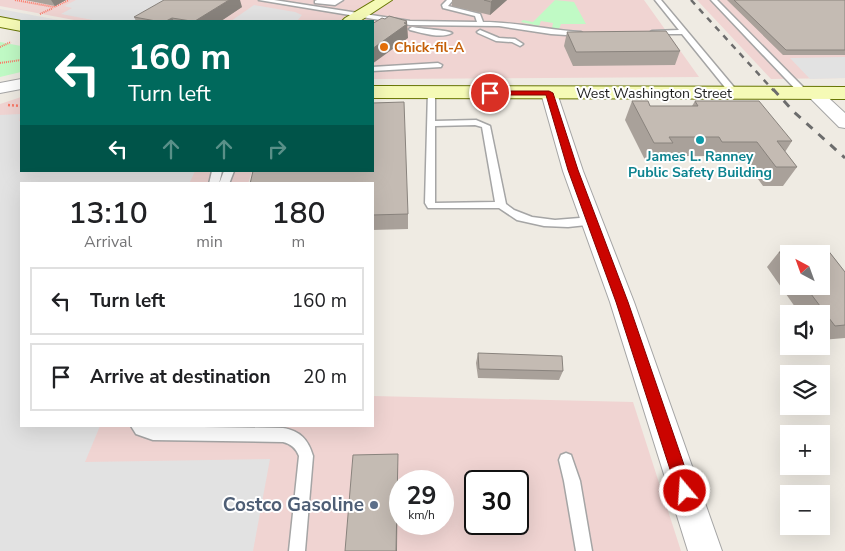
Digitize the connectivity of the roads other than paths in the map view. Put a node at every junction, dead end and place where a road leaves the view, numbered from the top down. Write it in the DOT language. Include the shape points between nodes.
graph roads {
  1 [pos="262,0"];
  2 [pos="311,0"];
  3 [pos="340,0"];
  4 [pos="385,0"];
  5 [pos="450,0"];
  6 [pos="658,0"];
  7 [pos="714,0"];
  8 [pos="356,18"];
  9 [pos="0,22"];
  10 [pos="20,26"];
  11 [pos="387,27"];
  12 [pos="480,28"];
  13 [pos="449,31"];
  14 [pos="684,32"];
  15 [pos="592,33"];
  16 [pos="643,33"];
  17 [pos="520,44"];
  18 [pos="438,66"];
  19 [pos="374,69"];
  20 [pos="20,84"];
  21 [pos="0,88"];
  22 [pos="374,92"];
  23 [pos="431,93"];
  24 [pos="549,93"];
  25 [pos="809,93"];
  26 [pos="845,93"];
  27 [pos="735,94"];
  28 [pos="845,122"];
  29 [pos="432,124"];
  30 [pos="501,205"];
  31 [pos="592,221"];
  32 [pos="139,427"];
  33 [pos="566,460"];
  34 [pos="297,551"];
  35 [pos="584,551"];
  36 [pos="705,551"];
  1 -- 8 [label="lane"];
  2 -- 3 [label="lane" via="327,4"];
  4 -- 8 [label="street"];
  5 -- 12 [label="lane" via="445,7 478,16"];
  6 -- 14 [label="lane"];
  7 -- 25 [label="lane"];
  8 -- 12 [label="lane"];
  9 -- 10 [label="street"];
  11 -- 13 [label="lane"];
  12 -- 15 [label="lane" via="510,26 561,33"];
  12 -- 17 [label="lane" via="498,40 513,40"];
  14 -- 16 [label="lane"];
  14 -- 27 [label="lane"];
  18 -- 19 [label="lane"];
  20 -- 21 [label="street"];
  22 -- 23 [label="street, West Washington Street"];
  23 -- 24 [label="street, West Washington Street"];
  23 -- 29 [label="lane"];
  24 -- 27 [label="street, West Washington Street"];
  24 -- 31 [label="street"];
  25 -- 26 [label="street, West Washington Street"];
  25 -- 27 [label="street, West Washington Street"];
  25 -- 28 [label="street"];
  29 -- 30 [label="lane" via="476,122 486,126"];
  29 -- 30 [label="lane" via="432,206"];
  30 -- 31 [label="lane" via="510,214 527,221 564,224"];
  31 -- 36 [label="street"];
  32 -- 34 [label="lane" via="153,433 283,435 295,438 306,456"];
  33 -- 35 [label="lane"];
}
